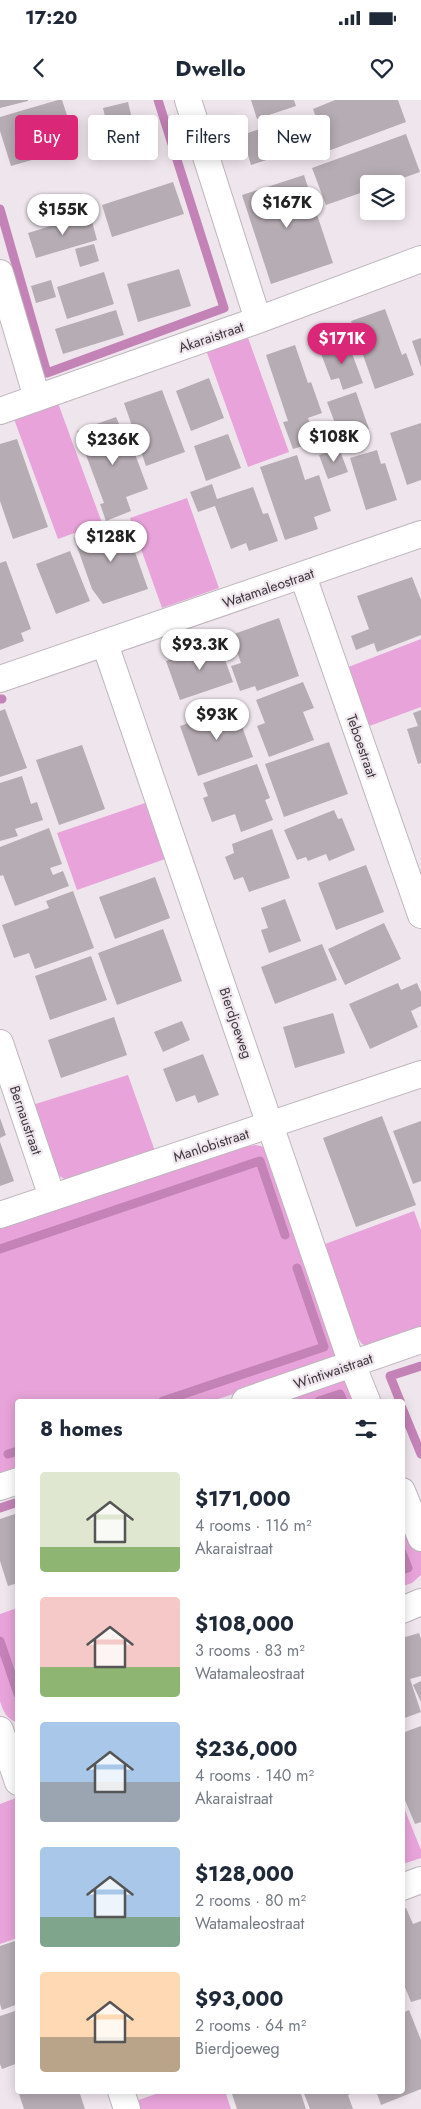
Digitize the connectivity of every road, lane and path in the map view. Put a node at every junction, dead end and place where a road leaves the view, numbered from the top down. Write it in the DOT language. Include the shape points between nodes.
graph roads {
  1 [pos="188,100"];
  2 [pos="421,259"];
  3 [pos="0,273"];
  4 [pos="258,320"];
  5 [pos="37,398"];
  6 [pos="0,410"];
  7 [pos="421,534"];
  8 [pos="303,576"];
  9 [pos="106,644"];
  10 [pos="0,679"];
  11 [pos="421,915"];
  12 [pos="0,1043"];
  13 [pos="421,1074"];
  14 [pos="271,1125"];
  15 [pos="52,1197"];
  16 [pos="0,1215"];
  17 [pos="421,1340"];
  18 [pos="352,1364"];
  19 [pos="251,1399"];
  20 [pos="366,1399"];
  21 [pos="15,1482"];
  22 [pos="0,1487"];
  23 [pos="405,1498"];
  24 [pos="421,1538"];
  25 [pos="421,1602"];
  26 [pos="405,1609"];
  27 [pos="8,1741"];
  28 [pos="15,1770"];
  29 [pos="421,1880"];
  30 [pos="405,1886"];
  31 [pos="122,2094"];
  32 [pos="126,2109"];
  1 -- 4 [label="street"];
  2 -- 4 [label="street, Akaraistraat"];
  3 -- 5 [label="street"];
  4 -- 5 [label="street, Akaraistraat"];
  5 -- 6 [label="street, Akaraistraat"];
  7 -- 8 [label="street, Watamaleostraat"];
  8 -- 9 [label="street, Watamaleostraat"];
  8 -- 11 [label="street, Teboestraat"];
  9 -- 10 [label="street, Watamaleostraat"];
  9 -- 14 [label="street, Bierdjoeweg"];
  12 -- 15 [label="street, Bernaustraat"];
  13 -- 14 [label="street, Manlobistraat"];
  14 -- 15 [label="street, Manlobistraat"];
  14 -- 18 [label="street, Bierdjoeweg"];
  15 -- 16 [label="street, Manlobistraat"];
  17 -- 18 [label="street, Wintiwaistraat"];
  18 -- 19 [label="street, Wintiwaistraat"];
  18 -- 20 [label="street, Bierdjoeweg"];
  21 -- 22 [label="street"];
  23 -- 24 [label="street"];
  25 -- 26 [label="street"];
  27 -- 28 [label="street"];
  29 -- 30 [label="street"];
  31 -- 32 [label="street"];
}
